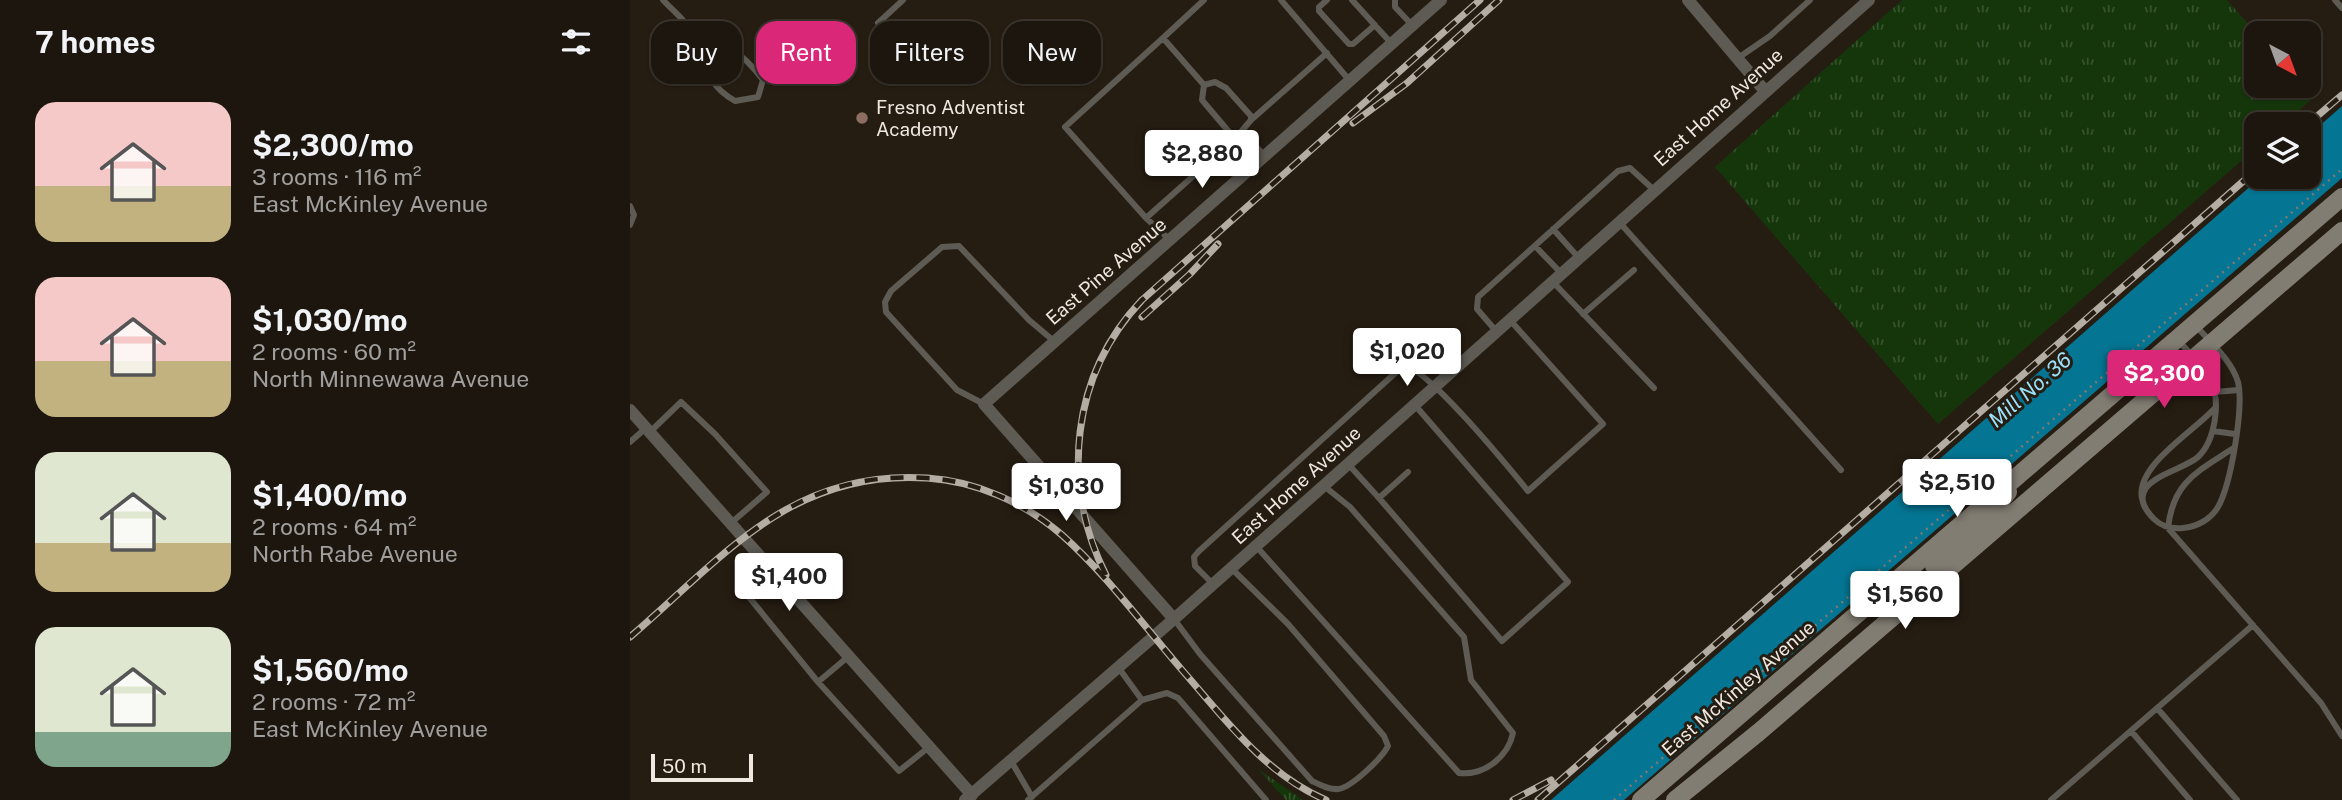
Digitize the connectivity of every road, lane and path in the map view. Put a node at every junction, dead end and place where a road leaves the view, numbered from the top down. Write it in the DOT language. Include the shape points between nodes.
graph roads {
  1 [pos="663,0"];
  2 [pos="903,0"];
  3 [pos="1204,0"];
  4 [pos="1281,0"];
  5 [pos="1326,0"];
  6 [pos="1352,0"];
  7 [pos="1395,0"];
  8 [pos="1688,0"];
  9 [pos="1810,0"];
  10 [pos="1869,0"];
  11 [pos="2335,0"];
  12 [pos="1437,1"];
  13 [pos="2342,8"];
  14 [pos="682,21"];
  15 [pos="880,21"];
  16 [pos="1375,25"];
  17 [pos="1413,26"];
  18 [pos="691,31"];
  19 [pos="1163,38"];
  20 [pos="1392,44"];
  21 [pos="1327,53"];
  22 [pos="1738,58"];
  23 [pos="1350,81"];
  24 [pos="1205,85"];
  25 [pos="1765,91"];
  26 [pos="1251,120"];
  27 [pos="1243,133"];
  28 [pos="1235,139"];
  29 [pos="1265,156"];
  30 [pos="2342,169"];
  31 [pos="1654,190"];
  32 [pos="2342,197"];
  33 [pos="630,206"];
  34 [pos="1146,218"];
  35 [pos="1618,222"];
  36 [pos="630,225"];
  37 [pos="1553,229"];
  38 [pos="2342,231"];
  39 [pos="1170,240"];
  40 [pos="1535,246"];
  41 [pos="1578,257"];
  42 [pos="1634,270"];
  43 [pos="1556,277"];
  44 [pos="1583,314"];
  45 [pos="1509,320"];
  46 [pos="2196,325"];
  47 [pos="1496,331"];
  48 [pos="2178,340"];
  49 [pos="1055,342"];
  50 [pos="2212,344"];
  51 [pos="2194,359"];
  52 [pos="1435,385"];
  53 [pos="1654,388"];
  54 [pos="2239,390"];
  55 [pos="2214,392"];
  56 [pos="984,404"];
  57 [pos="1414,404"];
  58 [pos="2214,409"];
  59 [pos="630,411"];
  60 [pos="648,431"];
  61 [pos="2213,432"];
  62 [pos="2235,434"];
  63 [pos="630,442"];
  64 [pos="2232,449"];
  65 [pos="2034,459"];
  66 [pos="1348,464"];
  67 [pos="1841,470"];
  68 [pos="1408,472"];
  69 [pos="1324,485"];
  70 [pos="1379,498"];
  71 [pos="2146,506"];
  72 [pos="731,523"];
  73 [pos="2168,528"];
  74 [pos="1256,546"];
  75 [pos="771,568"];
  76 [pos="1231,568"];
  77 [pos="1894,581"];
  78 [pos="1213,584"];
  79 [pos="1927,586"];
  80 [pos="1174,619"];
  81 [pos="2253,625"];
  82 [pos="849,656"];
  83 [pos="1118,667"];
  84 [pos="818,681"];
  85 [pos="1142,700"];
  86 [pos="2157,708"];
  87 [pos="2131,731"];
  88 [pos="1759,732"];
  89 [pos="2342,736"];
  90 [pos="929,747"];
  91 [pos="1010,761"];
  92 [pos="1658,785"];
  93 [pos="969,797"];
  94 [pos="1030,798"];
  95 [pos="1266,800"];
  96 [pos="1614,800"];
  97 [pos="1641,800"];
  98 [pos="1673,800"];
  99 [pos="2051,800"];
  100 [pos="2190,800"];
  101 [pos="2237,800"];
  1 -- 14 [label="lane"];
  2 -- 15 [label="lane"];
  3 -- 19 [label="lane"];
  4 -- 21 [label="lane"];
  5 -- 16 [label="lane" via="1319,11 1349,44"];
  6 -- 16 [label="lane"];
  7 -- 17 [label="lane" via="1395,7"];
  8 -- 22 [label="street"];
  9 -- 22 [label="lane"];
  10 -- 25 [label="street, East Home Avenue"];
  11 -- 13 [label="lane"];
  12 -- 17 [label="street, East Pine Avenue"];
  16 -- 20 [label="lane"];
  17 -- 20 [label="street, East Pine Avenue"];
  18 -- 18 [label="lane" via="701,62 718,91 735,101 758,97 763,80 747,58"];
  19 -- 24 [label="lane"];
  19 -- 34 [label="lane" via="1065,127"];
  20 -- 23 [label="street, East Pine Avenue"];
  21 -- 23 [label="lane"];
  21 -- 26 [label="lane"];
  22 -- 25 [label="street"];
  23 -- 29 [label="street, East Pine Avenue"];
  24 -- 26 [label="lane" via="1215,82 1226,88"];
  24 -- 28 [label="lane" via="1202,100"];
  25 -- 31 [label="street, East Home Avenue"];
  26 -- 27 [label="lane"];
  27 -- 28 [label="lane"];
  27 -- 29 [label="lane"];
  28 -- 34 [label="lane"];
  29 -- 39 [label="street, East Pine Avenue"];
  30 -- 96 [label="path"];
  31 -- 35 [label="street, East Home Avenue"];
  31 -- 37 [label="lane" via="1637,172 1624,168"];
  32 -- 46 [label="main road, East McKinley Avenue"];
  33 -- 36 [label="lane" via="634,215"];
  34 -- 39 [label="lane"];
  35 -- 41 [label="street, East Home Avenue"];
  35 -- 67 [label="lane"];
  37 -- 40 [label="lane"];
  37 -- 41 [label="lane"];
  38 -- 50 [label="main road"];
  39 -- 49 [label="street, East Pine Avenue"];
  40 -- 43 [label="lane"];
  40 -- 47 [label="lane" via="1476,303"];
  41 -- 43 [label="street, East Home Avenue"];
  42 -- 44 [label="lane"];
  43 -- 44 [label="lane"];
  43 -- 45 [label="street, East Home Avenue"];
  44 -- 53 [label="lane"];
  45 -- 47 [label="street, East Home Avenue"];
  45 -- 52 [label="lane" via="1603,424 1528,491"];
  46 -- 48 [label="main road, East McKinley Avenue"];
  46 -- 50 [label="lane"];
  47 -- 52 [label="street, East Home Avenue"];
  48 -- 51 [label="lane"];
  48 -- 65 [label="main road, East McKinley Avenue"];
  49 -- 56 [label="street, East Pine Avenue"];
  49 -- 56 [label="lane" via="959,246 942,247 932,255 891,291 886,312 946,380"];
  50 -- 51 [label="main road"];
  50 -- 54 [label="lane" via="2232,369"];
  51 -- 55 [label="lane"];
  51 -- 79 [label="main road"];
  52 -- 57 [label="street, East Home Avenue"];
  52 -- 78 [label="lane" via="1411,365 1400,368 1198,552 1195,566"];
  54 -- 55 [label="lane"];
  54 -- 62 [label="lane"];
  55 -- 58 [label="lane"];
  56 -- 80 [label="street"];
  57 -- 66 [label="street, East Home Avenue"];
  57 -- 70 [label="lane" via="1568,582 1502,641"];
  58 -- 61 [label="lane"];
  58 -- 71 [label="lane" via="2146,472 2140,488"];
  59 -- 60 [label="street"];
  60 -- 63 [label="lane"];
  60 -- 72 [label="street"];
  60 -- 72 [label="lane" via="681,402 715,434 766,492"];
  61 -- 62 [label="lane"];
  61 -- 71 [label="lane" via="2197,457 2148,484"];
  62 -- 64 [label="lane"];
  64 -- 73 [label="lane" via="2184,483 2174,498"];
  64 -- 73 [label="lane" via="2229,476 2217,508 2196,525"];
  65 -- 77 [label="main road, East McKinley Avenue"];
  65 -- 79 [label="main road" via="1990,515 1933,567"];
  66 -- 69 [label="street, East Home Avenue"];
  66 -- 70 [label="lane"];
  68 -- 70 [label="lane"];
  69 -- 74 [label="street, East Home Avenue"];
  69 -- 74 [label="lane" via="1350,507 1464,637 1471,680 1513,733 1510,748 1490,766 1471,774 1459,773"];
  71 -- 73 [label="lane" via="2154,519"];
  72 -- 75 [label="street"];
  73 -- 81 [label="lane"];
  74 -- 76 [label="street, East Home Avenue"];
  75 -- 82 [label="street"];
  75 -- 84 [label="lane" via="744,591"];
  76 -- 78 [label="street, East Home Avenue"];
  76 -- 80 [label="lane" via="1288,624 1384,736 1388,746 1383,755 1345,788 1335,790 1312,781"];
  77 -- 88 [label="main road" via="1898,593 1892,604 1816,668"];
  77 -- 92 [label="main road, East McKinley Avenue"];
  78 -- 80 [label="street, East Home Avenue"];
  79 -- 88 [label="main road"];
  80 -- 83 [label="street, East Home Avenue"];
  81 -- 86 [label="lane"];
  81 -- 89 [label="lane" via="2321,703"];
  82 -- 84 [label="lane"];
  82 -- 90 [label="street"];
  83 -- 85 [label="lane"];
  83 -- 91 [label="street, East Home Avenue"];
  84 -- 90 [label="lane" via="899,771"];
  85 -- 94 [label="lane"];
  85 -- 95 [label="lane" via="1167,693 1178,698"];
  86 -- 87 [label="lane"];
  86 -- 101 [label="lane"];
  87 -- 99 [label="lane"];
  87 -- 100 [label="lane"];
  88 -- 98 [label="main road"];
  90 -- 93 [label="street"];
  91 -- 93 [label="street, East Home Avenue"];
  91 -- 94 [label="lane"];
  92 -- 97 [label="main road, East McKinley Avenue"];
  92 -- 98 [label="main road"];
}
